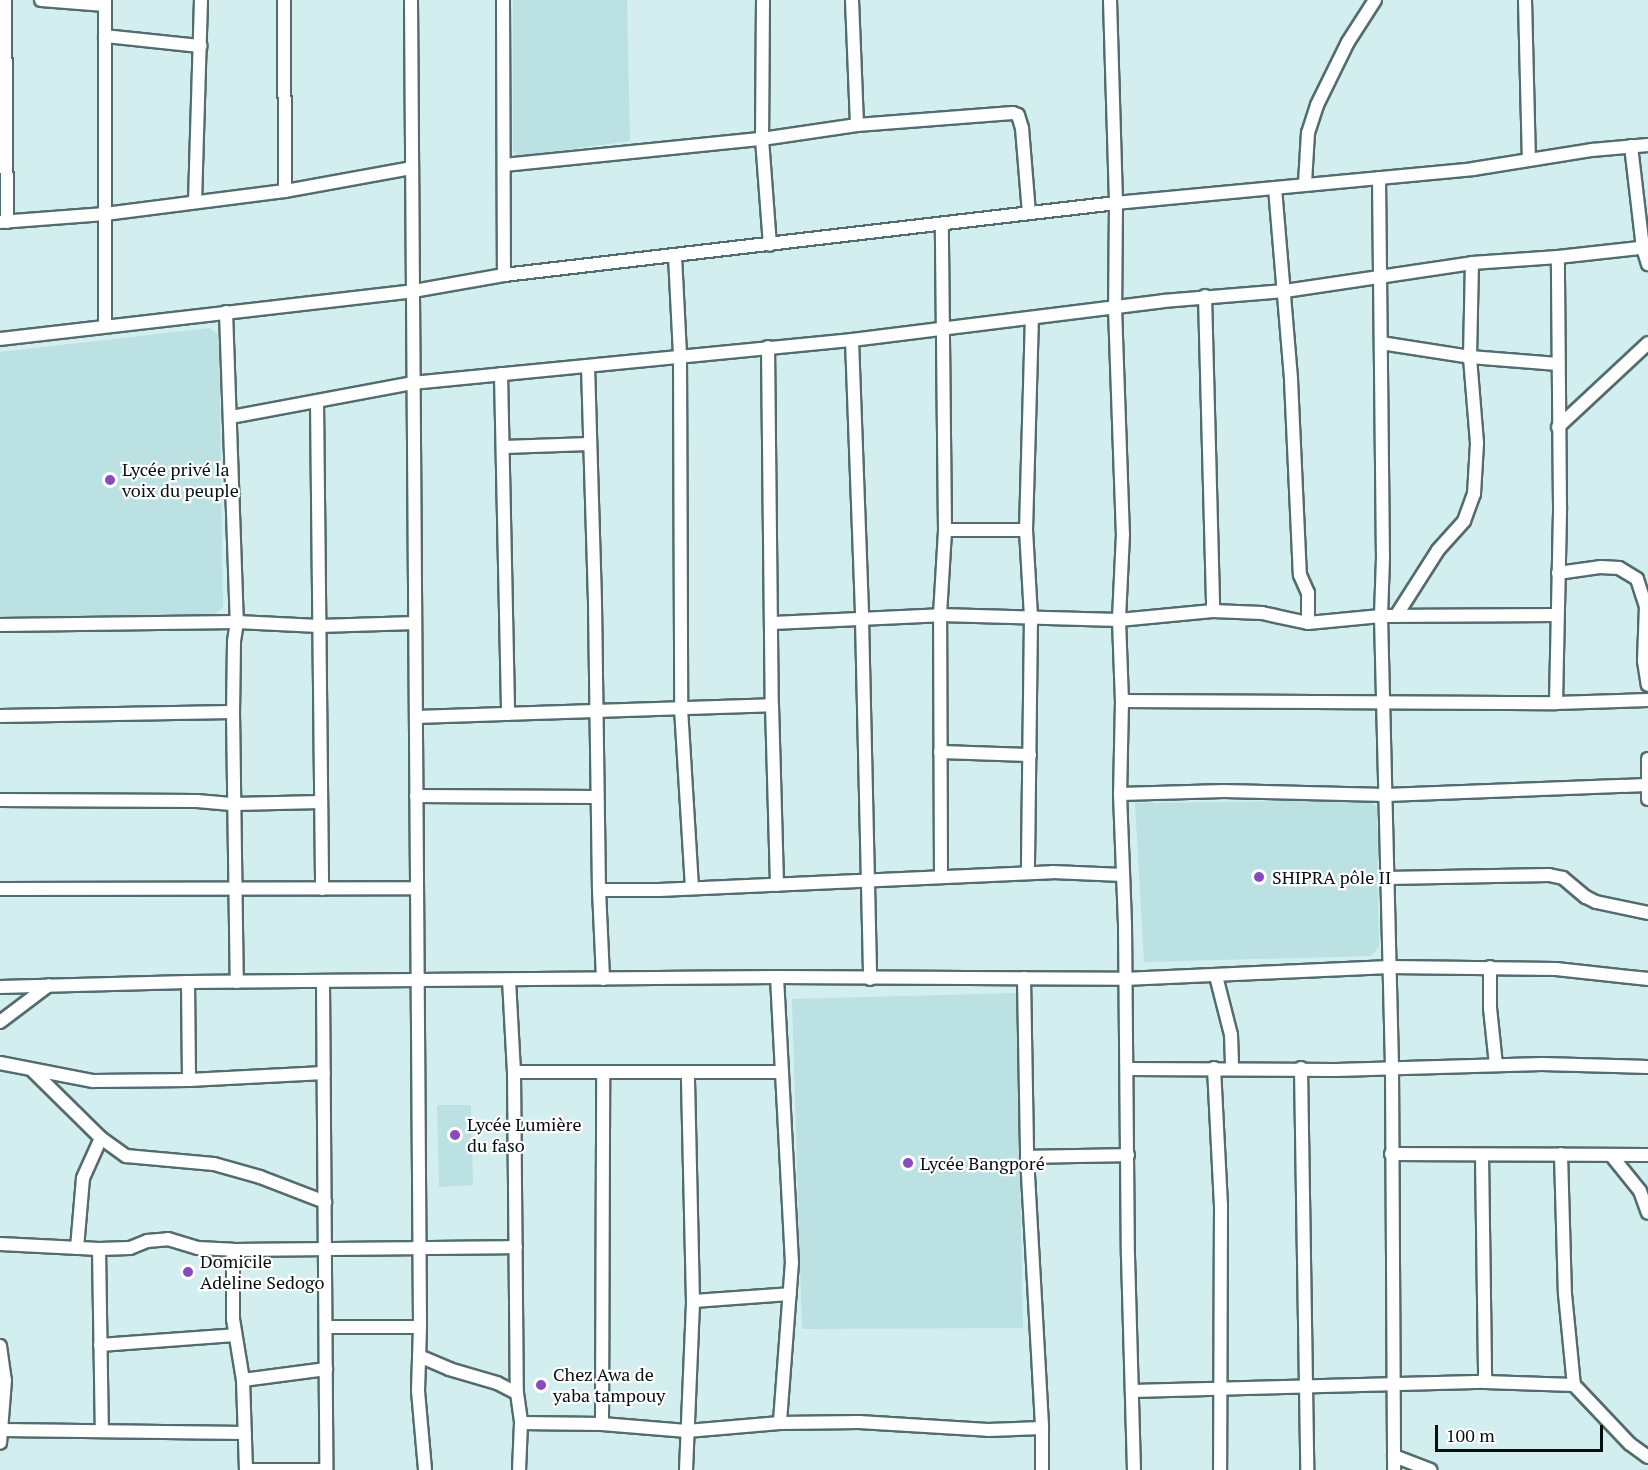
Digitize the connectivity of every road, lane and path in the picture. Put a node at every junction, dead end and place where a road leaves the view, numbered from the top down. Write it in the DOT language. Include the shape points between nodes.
graph roads {
  1 [pos="5,0"];
  2 [pos="41,0"];
  3 [pos="201,0"];
  4 [pos="284,0"];
  5 [pos="411,0"];
  6 [pos="503,0"];
  7 [pos="763,0"];
  8 [pos="852,0"];
  9 [pos="1110,0"];
  10 [pos="1375,0"];
  11 [pos="1525,0"];
  12 [pos="105,2"];
  13 [pos="105,36"];
  14 [pos="200,46"];
  15 [pos="857,125"];
  16 [pos="762,138"];
  17 [pos="1648,145"];
  18 [pos="1631,146"];
  19 [pos="1529,160"];
  20 [pos="504,165"];
  21 [pos="412,168"];
  22 [pos="1379,178"];
  23 [pos="1305,183"];
  24 [pos="1275,188"];
  25 [pos="285,191"];
  26 [pos="195,202"];
  27 [pos="1116,203"];
  28 [pos="1029,213"];
  29 [pos="105,214"];
  30 [pos="3,222"];
  31 [pos="942,224"];
  32 [pos="770,245"];
  33 [pos="1646,248"];
  34 [pos="675,256"];
  35 [pos="1558,257"];
  36 [pos="1472,263"];
  37 [pos="1648,264"];
  38 [pos="504,275"];
  39 [pos="1380,275"];
  40 [pos="412,291"];
  41 [pos="1285,291"];
  42 [pos="1205,296"];
  43 [pos="1115,308"];
  44 [pos="226,312"];
  45 [pos="1032,318"];
  46 [pos="105,326"];
  47 [pos="941,329"];
  48 [pos="0,339"];
  49 [pos="852,340"];
  50 [pos="1381,343"];
  51 [pos="1648,343"];
  52 [pos="768,347"];
  53 [pos="680,356"];
  54 [pos="1470,357"];
  55 [pos="1558,364"];
  56 [pos="588,366"];
  57 [pos="501,374"];
  58 [pos="413,383"];
  59 [pos="317,401"];
  60 [pos="231,417"];
  61 [pos="1558,427"];
  62 [pos="590,444"];
  63 [pos="503,447"];
  64 [pos="945,530"];
  65 [pos="1026,530"];
  66 [pos="1558,573"];
  67 [pos="1646,597"];
  68 [pos="1213,611"];
  69 [pos="940,615"];
  70 [pos="1557,615"];
  71 [pos="1381,616"];
  72 [pos="1396,616"];
  73 [pos="1031,617"];
  74 [pos="862,619"];
  75 [pos="1119,620"];
  76 [pos="237,622"];
  77 [pos="415,623"];
  78 [pos="773,623"];
  79 [pos="1308,623"];
  80 [pos="0,626"];
  81 [pos="319,626"];
  82 [pos="1648,685"];
  83 [pos="1648,700"];
  84 [pos="1122,701"];
  85 [pos="1385,702"];
  86 [pos="1556,703"];
  87 [pos="772,705"];
  88 [pos="681,708"];
  89 [pos="596,711"];
  90 [pos="233,712"];
  91 [pos="508,714"];
  92 [pos="0,716"];
  93 [pos="416,717"];
  94 [pos="940,752"];
  95 [pos="1030,755"];
  96 [pos="1648,759"];
  97 [pos="1647,785"];
  98 [pos="1120,794"];
  99 [pos="1386,795"];
  100 [pos="416,796"];
  101 [pos="597,797"];
  102 [pos="1648,799"];
  103 [pos="0,800"];
  104 [pos="321,802"];
  105 [pos="234,804"];
  106 [pos="1029,873"];
  107 [pos="1123,875"];
  108 [pos="940,877"];
  109 [pos="1386,878"];
  110 [pos="867,880"];
  111 [pos="777,885"];
  112 [pos="237,888"];
  113 [pos="417,888"];
  114 [pos="692,888"];
  115 [pos="0,889"];
  116 [pos="322,889"];
  117 [pos="599,890"];
  118 [pos="1648,913"];
  119 [pos="1390,967"];
  120 [pos="1490,967"];
  121 [pos="1216,976"];
  122 [pos="777,977"];
  123 [pos="1024,978"];
  124 [pos="603,979"];
  125 [pos="870,979"];
  126 [pos="1124,979"];
  127 [pos="509,980"];
  128 [pos="1648,980"];
  129 [pos="417,981"];
  130 [pos="188,982"];
  131 [pos="237,982"];
  132 [pos="323,982"];
  133 [pos="49,985"];
  134 [pos="0,987"];
  135 [pos="0,1022"];
  136 [pos="0,1064"];
  137 [pos="1496,1065"];
  138 [pos="1648,1067"];
  139 [pos="1214,1068"];
  140 [pos="1232,1068"];
  141 [pos="1301,1068"];
  142 [pos="1392,1068"];
  143 [pos="1128,1069"];
  144 [pos="33,1071"];
  145 [pos="514,1072"];
  146 [pos="603,1072"];
  147 [pos="688,1072"];
  148 [pos="782,1072"];
  149 [pos="324,1074"];
  150 [pos="189,1080"];
  151 [pos="101,1138"];
  152 [pos="1391,1154"];
  153 [pos="1562,1154"];
  154 [pos="1128,1155"];
  155 [pos="1482,1155"];
  156 [pos="1611,1155"];
  157 [pos="1648,1155"];
  158 [pos="1026,1157"];
  159 [pos="325,1202"];
  160 [pos="1648,1213"];
  161 [pos="0,1244"];
  162 [pos="419,1247"];
  163 [pos="516,1247"];
  164 [pos="77,1248"];
  165 [pos="99,1249"];
  166 [pos="326,1249"];
  167 [pos="232,1250"];
  168 [pos="790,1294"];
  169 [pos="693,1300"];
  170 [pos="326,1327"];
  171 [pos="420,1327"];
  172 [pos="235,1335"];
  173 [pos="100,1345"];
  174 [pos="0,1346"];
  175 [pos="419,1356"];
  176 [pos="326,1369"];
  177 [pos="243,1380"];
  178 [pos="1485,1382"];
  179 [pos="1574,1385"];
  180 [pos="1393,1386"];
  181 [pos="1220,1387"];
  182 [pos="1305,1388"];
  183 [pos="1132,1391"];
  184 [pos="517,1393"];
  185 [pos="521,1423"];
  186 [pos="780,1423"];
  187 [pos="602,1424"];
  188 [pos="1042,1428"];
  189 [pos="102,1430"];
  190 [pos="687,1431"];
  191 [pos="245,1433"];
  192 [pos="1,1437"];
  193 [pos="1394,1456"];
  194 [pos="1648,1457"];
  195 [pos="326,1470"];
  196 [pos="425,1470"];
  197 [pos="519,1470"];
  198 [pos="686,1470"];
  199 [pos="1042,1470"];
  200 [pos="1134,1470"];
  201 [pos="1220,1470"];
  202 [pos="1307,1470"];
  203 [pos="1394,1470"];
  204 [pos="1430,1470"];
  1 -- 30 [label="street"];
  2 -- 12 [label="street"];
  3 -- 14 [label="street"];
  4 -- 25 [label="street"];
  5 -- 21 [label="street"];
  6 -- 20 [label="street"];
  7 -- 16 [label="street"];
  8 -- 15 [label="street"];
  9 -- 27 [label="street"];
  10 -- 23 [label="street" via="1348,42 1317,105 1308,133"];
  11 -- 19 [label="street"];
  12 -- 13 [label="street"];
  13 -- 14 [label="street"];
  13 -- 29 [label="street"];
  14 -- 26 [label="street"];
  15 -- 16 [label="street"];
  15 -- 28 [label="street" via="1018,115"];
  16 -- 20 [label="street"];
  16 -- 32 [label="street"];
  17 -- 18 [label="street"];
  18 -- 19 [label="street"];
  18 -- 33 [label="street"];
  19 -- 22 [label="street"];
  20 -- 38 [label="street"];
  21 -- 25 [label="street"];
  21 -- 40 [label="street"];
  22 -- 23 [label="street"];
  22 -- 39 [label="street"];
  23 -- 24 [label="street"];
  24 -- 27 [label="street"];
  24 -- 41 [label="street"];
  25 -- 26 [label="street"];
  26 -- 29 [label="street"];
  27 -- 28 [label="street"];
  27 -- 43 [label="street"];
  28 -- 31 [label="street"];
  29 -- 30 [label="street"];
  29 -- 46 [label="street"];
  31 -- 32 [label="street"];
  31 -- 47 [label="street"];
  32 -- 34 [label="street"];
  33 -- 35 [label="street"];
  33 -- 37 [label="street"];
  34 -- 38 [label="street"];
  34 -- 53 [label="street"];
  35 -- 36 [label="street"];
  35 -- 55 [label="street"];
  36 -- 39 [label="street"];
  36 -- 54 [label="street"];
  38 -- 40 [label="street"];
  39 -- 41 [label="street"];
  39 -- 50 [label="street"];
  40 -- 44 [label="street"];
  40 -- 58 [label="street"];
  41 -- 42 [label="street"];
  41 -- 79 [label="street" via="1300,575 1308,593"];
  42 -- 43 [label="street"];
  42 -- 68 [label="street"];
  43 -- 45 [label="street"];
  43 -- 75 [label="street" via="1122,534"];
  44 -- 46 [label="street"];
  44 -- 60 [label="street"];
  45 -- 47 [label="street"];
  45 -- 65 [label="street"];
  46 -- 48 [label="street"];
  47 -- 49 [label="street"];
  47 -- 64 [label="street"];
  49 -- 52 [label="street"];
  49 -- 74 [label="street"];
  50 -- 54 [label="street"];
  50 -- 71 [label="street"];
  51 -- 61 [label="street"];
  52 -- 53 [label="street"];
  52 -- 78 [label="street"];
  53 -- 56 [label="street"];
  53 -- 88 [label="street"];
  54 -- 55 [label="street"];
  54 -- 72 [label="street" via="1477,443 1474,494 1464,521 1438,550"];
  55 -- 61 [label="street"];
  56 -- 57 [label="street"];
  56 -- 62 [label="street"];
  57 -- 58 [label="street"];
  57 -- 63 [label="street"];
  58 -- 59 [label="street"];
  58 -- 77 [label="street"];
  59 -- 60 [label="street"];
  59 -- 81 [label="street"];
  60 -- 76 [label="street" via="230,492"];
  61 -- 66 [label="street"];
  62 -- 63 [label="street"];
  62 -- 89 [label="street"];
  63 -- 91 [label="street"];
  64 -- 65 [label="street"];
  64 -- 69 [label="street"];
  65 -- 73 [label="street"];
  66 -- 67 [label="street" via="1619,568 1637,579"];
  66 -- 70 [label="street"];
  67 -- 82 [label="street" via="1644,661"];
  68 -- 75 [label="street"];
  68 -- 79 [label="street" via="1262,613"];
  69 -- 73 [label="street"];
  69 -- 74 [label="street"];
  69 -- 94 [label="street"];
  70 -- 72 [label="street"];
  70 -- 86 [label="street"];
  71 -- 72 [label="street"];
  71 -- 79 [label="street"];
  71 -- 85 [label="street"];
  73 -- 75 [label="street"];
  73 -- 95 [label="street"];
  74 -- 78 [label="street"];
  74 -- 110 [label="street"];
  75 -- 84 [label="street"];
  76 -- 80 [label="street"];
  76 -- 81 [label="street"];
  76 -- 90 [label="street"];
  77 -- 81 [label="street"];
  77 -- 93 [label="street"];
  78 -- 87 [label="street"];
  81 -- 104 [label="street"];
  83 -- 86 [label="street"];
  84 -- 85 [label="street"];
  84 -- 98 [label="street"];
  85 -- 86 [label="street"];
  85 -- 99 [label="street"];
  87 -- 88 [label="street"];
  87 -- 111 [label="street"];
  88 -- 89 [label="street"];
  88 -- 114 [label="street"];
  89 -- 91 [label="street"];
  89 -- 101 [label="street"];
  90 -- 92 [label="street"];
  90 -- 105 [label="street"];
  91 -- 93 [label="street"];
  93 -- 100 [label="street"];
  94 -- 95 [label="street"];
  94 -- 108 [label="street"];
  95 -- 106 [label="street"];
  96 -- 97 [label="street"];
  97 -- 99 [label="street"];
  97 -- 102 [label="street"];
  98 -- 99 [label="street" via="1224,791"];
  98 -- 107 [label="street"];
  99 -- 109 [label="street"];
  100 -- 101 [label="street"];
  100 -- 113 [label="street"];
  101 -- 117 [label="street"];
  103 -- 105 [label="street"];
  104 -- 105 [label="street"];
  104 -- 116 [label="street"];
  105 -- 112 [label="street"];
  106 -- 107 [label="street"];
  106 -- 108 [label="street"];
  107 -- 126 [label="street"];
  108 -- 110 [label="street"];
  109 -- 118 [label="street" via="1548,875 1563,878 1596,902"];
  109 -- 119 [label="street"];
  110 -- 111 [label="street"];
  110 -- 125 [label="street"];
  111 -- 114 [label="street"];
  112 -- 115 [label="street"];
  112 -- 116 [label="street"];
  112 -- 131 [label="street"];
  113 -- 116 [label="street"];
  113 -- 129 [label="street"];
  114 -- 117 [label="street"];
  117 -- 124 [label="street"];
  119 -- 120 [label="street"];
  119 -- 121 [label="street"];
  119 -- 142 [label="street"];
  120 -- 128 [label="street" via="1556,969"];
  120 -- 137 [label="street"];
  121 -- 126 [label="street"];
  121 -- 140 [label="street" via="1231,1035"];
  122 -- 124 [label="street"];
  122 -- 125 [label="street"];
  122 -- 148 [label="street"];
  123 -- 125 [label="street"];
  123 -- 126 [label="street"];
  123 -- 158 [label="street"];
  124 -- 127 [label="street"];
  126 -- 143 [label="street"];
  127 -- 129 [label="street"];
  127 -- 145 [label="street"];
  129 -- 132 [label="street"];
  129 -- 162 [label="street"];
  130 -- 131 [label="street"];
  130 -- 133 [label="street"];
  130 -- 150 [label="street"];
  131 -- 132 [label="street"];
  132 -- 149 [label="street"];
  133 -- 134 [label="street"];
  133 -- 135 [label="street"];
  136 -- 144 [label="street"];
  137 -- 138 [label="street"];
  137 -- 142 [label="street"];
  139 -- 140 [label="street"];
  139 -- 143 [label="street"];
  139 -- 181 [label="street" via="1221,1205"];
  140 -- 141 [label="street"];
  141 -- 142 [label="street"];
  141 -- 182 [label="street"];
  142 -- 152 [label="street"];
  143 -- 154 [label="street"];
  144 -- 150 [label="street" via="93,1080"];
  144 -- 151 [label="street"];
  145 -- 146 [label="street"];
  145 -- 163 [label="street"];
  146 -- 147 [label="street"];
  146 -- 187 [label="street"];
  147 -- 148 [label="street"];
  147 -- 169 [label="street"];
  148 -- 168 [label="street" via="792,1262"];
  149 -- 150 [label="street"];
  149 -- 159 [label="street"];
  151 -- 159 [label="street" via="126,1156 214,1164"];
  151 -- 164 [label="street" via="83,1178"];
  152 -- 155 [label="street"];
  152 -- 180 [label="street"];
  153 -- 155 [label="street"];
  153 -- 156 [label="street"];
  153 -- 179 [label="street" via="1565,1294"];
  154 -- 158 [label="street"];
  154 -- 183 [label="street"];
  155 -- 178 [label="street"];
  156 -- 157 [label="street"];
  156 -- 160 [label="street" via="1640,1191"];
  158 -- 188 [label="street"];
  159 -- 166 [label="street"];
  161 -- 164 [label="street"];
  162 -- 163 [label="street"];
  162 -- 166 [label="street"];
  162 -- 171 [label="street"];
  163 -- 184 [label="street"];
  164 -- 165 [label="street"];
  165 -- 167 [label="street" via="130,1248 168,1239 198,1248"];
  165 -- 173 [label="street"];
  166 -- 167 [label="street"];
  166 -- 170 [label="street"];
  167 -- 172 [label="street"];
  168 -- 169 [label="street"];
  168 -- 186 [label="street"];
  169 -- 190 [label="street"];
  170 -- 171 [label="street"];
  170 -- 176 [label="street"];
  171 -- 175 [label="street"];
  172 -- 173 [label="street"];
  172 -- 177 [label="street"];
  173 -- 189 [label="street"];
  174 -- 192 [label="street" via="5,1380"];
  175 -- 184 [label="street"];
  175 -- 196 [label="street"];
  176 -- 177 [label="street"];
  176 -- 195 [label="street"];
  177 -- 191 [label="street"];
  178 -- 179 [label="street"];
  178 -- 180 [label="street"];
  179 -- 194 [label="street" via="1630,1444"];
  180 -- 182 [label="street"];
  180 -- 193 [label="street"];
  181 -- 182 [label="street"];
  181 -- 183 [label="street"];
  181 -- 201 [label="street"];
  182 -- 202 [label="street"];
  183 -- 200 [label="street"];
  184 -- 185 [label="street"];
  185 -- 187 [label="street"];
  185 -- 197 [label="street"];
  186 -- 188 [label="street" via="859,1422 988,1430"];
  186 -- 190 [label="street"];
  187 -- 190 [label="street"];
  188 -- 199 [label="street"];
  189 -- 191 [label="street"];
  189 -- 192 [label="street"];
  190 -- 198 [label="street"];
  191 -- 195 [label="street" via="246,1470"];
  193 -- 203 [label="street"];
  193 -- 204 [label="street"];
}
